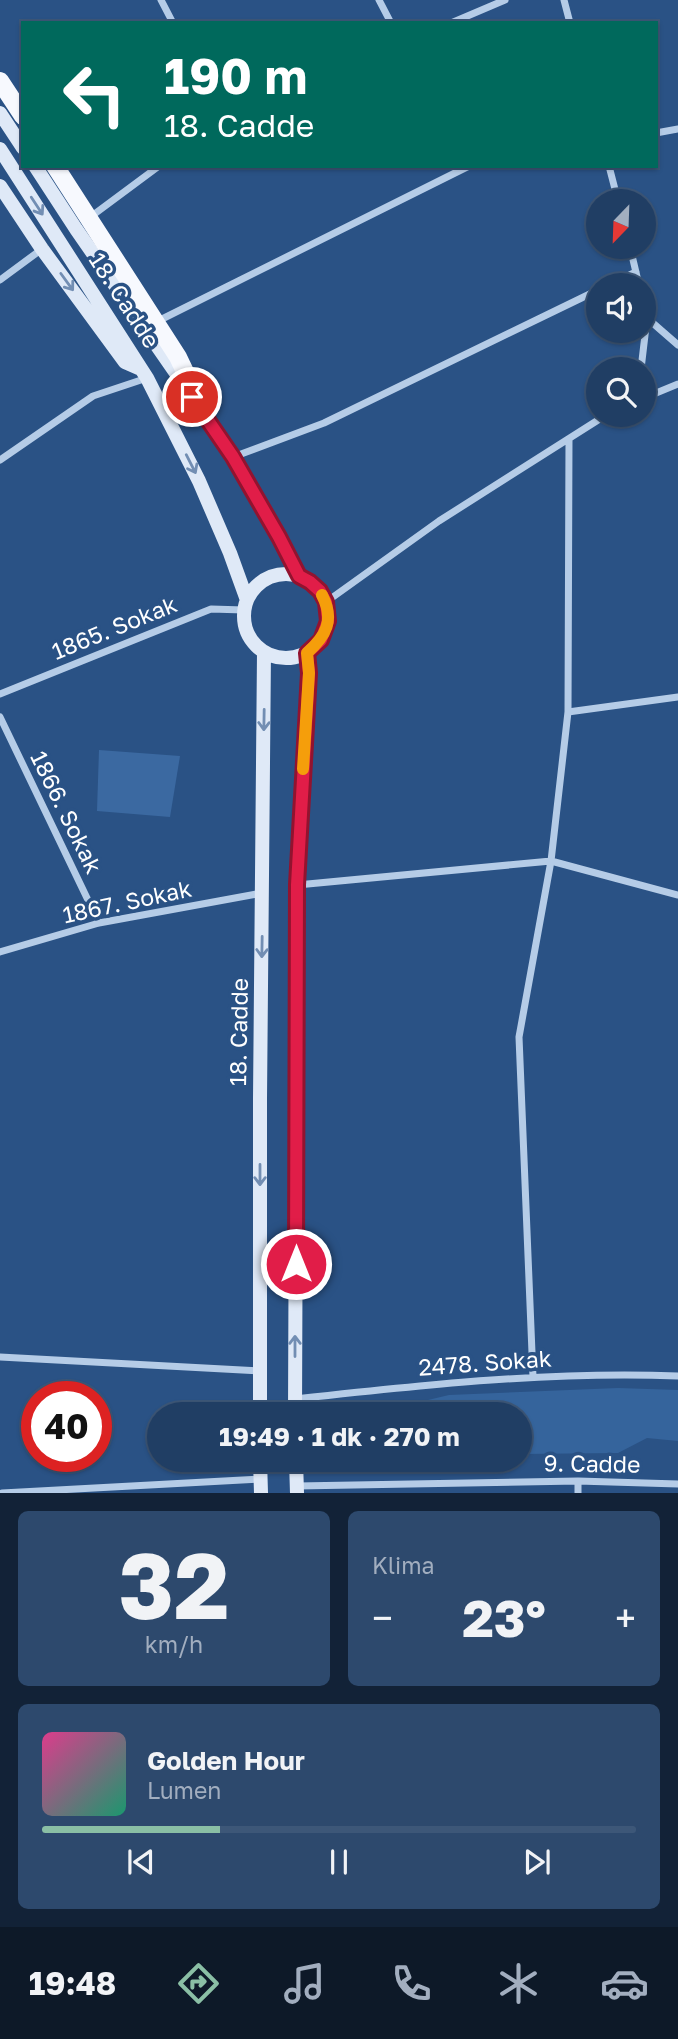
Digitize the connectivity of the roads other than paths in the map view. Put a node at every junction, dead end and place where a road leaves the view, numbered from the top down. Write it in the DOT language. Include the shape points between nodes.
graph roads {
  1 [pos="161,0"];
  2 [pos="379,0"];
  3 [pos="505,0"];
  4 [pos="564,0"];
  5 [pos="172,21"];
  6 [pos="390,21"];
  7 [pos="456,21"];
  8 [pos="569,21"];
  9 [pos="0,81"];
  10 [pos="0,113"];
  11 [pos="21,113"];
  12 [pos="678,129"];
  13 [pos="658,133"];
  14 [pos="21,145"];
  15 [pos="0,149"];
  16 [pos="36,168"];
  17 [pos="56,168"];
  18 [pos="156,168"];
  19 [pos="465,168"];
  20 [pos="610,168"];
  21 [pos="0,186"];
  22 [pos="615,189"];
  23 [pos="89,219"];
  24 [pos="42,249"];
  25 [pos="632,259"];
  26 [pos="636,272"];
  27 [pos="0,280"];
  28 [pos="586,296"];
  29 [pos="155,322"];
  30 [pos="656,325"];
  31 [pos="678,345"];
  32 [pos="145,374"];
  33 [pos="678,384"];
  34 [pos="656,393"];
  35 [pos="207,418"];
  36 [pos="588,427"];
  37 [pos="569,439"];
  38 [pos="233,457"];
  39 [pos="0,460"];
  40 [pos="299,576"];
  41 [pos="326,602"];
  42 [pos="246,605"];
  43 [pos="264,652"];
  44 [pos="307,653"];
  45 [pos="0,694"];
  46 [pos="678,697"];
  47 [pos="568,712"];
  48 [pos="0,717"];
  49 [pos="551,861"];
  50 [pos="297,885"];
  51 [pos="263,893"];
  52 [pos="678,895"];
  53 [pos="99,923"];
  54 [pos="0,952"];
  55 [pos="0,1357"];
  56 [pos="261,1371"];
  57 [pos="533,1377"];
  58 [pos="678,1377"];
  59 [pos="261,1402"];
  60 [pos="295,1402"];
  61 [pos="320,1402"];
  62 [pos="296,1472"];
  63 [pos="578,1481"];
  64 [pos="678,1484"];
  65 [pos="261,1486"];
  66 [pos="297,1490"];
  67 [pos="2,1493"];
  68 [pos="578,1493"];
  1 -- 5 [label="street"];
  2 -- 6 [label="street"];
  3 -- 7 [label="street"];
  4 -- 8 [label="street"];
  9 -- 11 [label="main road"];
  10 -- 14 [label="street"];
  12 -- 13 [label="street"];
  15 -- 32 [label="street, 18. Cadde, one-way"];
  16 -- 35 [label="street, 18. Cadde"];
  17 -- 23 [label="main road"];
  18 -- 23 [label="street"];
  19 -- 29 [label="street"];
  20 -- 22 [label="street"];
  21 -- 24 [label="street"];
  23 -- 29 [label="main road"];
  24 -- 27 [label="street"];
  24 -- 32 [label="street, one-way" via="125,362"];
  25 -- 26 [label="street"];
  28 -- 38 [label="street" via="324,423"];
  29 -- 35 [label="main road" via="178,357"];
  30 -- 31 [label="street"];
  32 -- 39 [label="street" via="93,396"];
  32 -- 42 [label="street, 18. Cadde, one-way" via="199,481"];
  33 -- 34 [label="street"];
  35 -- 38 [label="street, 18. Cadde"];
  36 -- 37 [label="street"];
  37 -- 41 [label="street" via="439,521"];
  37 -- 47 [label="street"];
  38 -- 40 [label="street, 18. Cadde"];
  40 -- 41 [label="street, 18. Cadde" via="320,591"];
  40 -- 42 [label="street" via="273,576 262,582"];
  41 -- 44 [label="street" via="328,621 321,640"];
  42 -- 43 [label="street, 18. Cadde" via="245,626"];
  42 -- 45 [label="street, 1865. Sokak" via="211,609"];
  43 -- 44 [label="street" via="293,658"];
  43 -- 51 [label="street, 18. Cadde, one-way"];
  44 -- 50 [label="street"];
  46 -- 47 [label="street"];
  47 -- 49 [label="street"];
  48 -- 53 [label="street, 1866. Sokak"];
  49 -- 50 [label="street"];
  49 -- 52 [label="street"];
  49 -- 57 [label="street" via="519,1038"];
  60 -- 50 [label="street, one-way"];
  51 -- 53 [label="street, 1867. Sokak"];
  51 -- 56 [label="street, 18. Cadde, one-way"];
  53 -- 54 [label="street, 1867. Sokak"];
  55 -- 56 [label="street"];
  56 -- 59 [label="street, 18. Cadde"];
  57 -- 58 [label="street, 2478. Sokak"];
  57 -- 61 [label="street, 2478. Sokak" via="433,1384"];
  62 -- 66 [label="street"];
  63 -- 64 [label="street, 9. Cadde"];
  63 -- 66 [label="street, 9. Cadde"];
  63 -- 68 [label="street"];
  65 -- 67 [label="street"];
}
